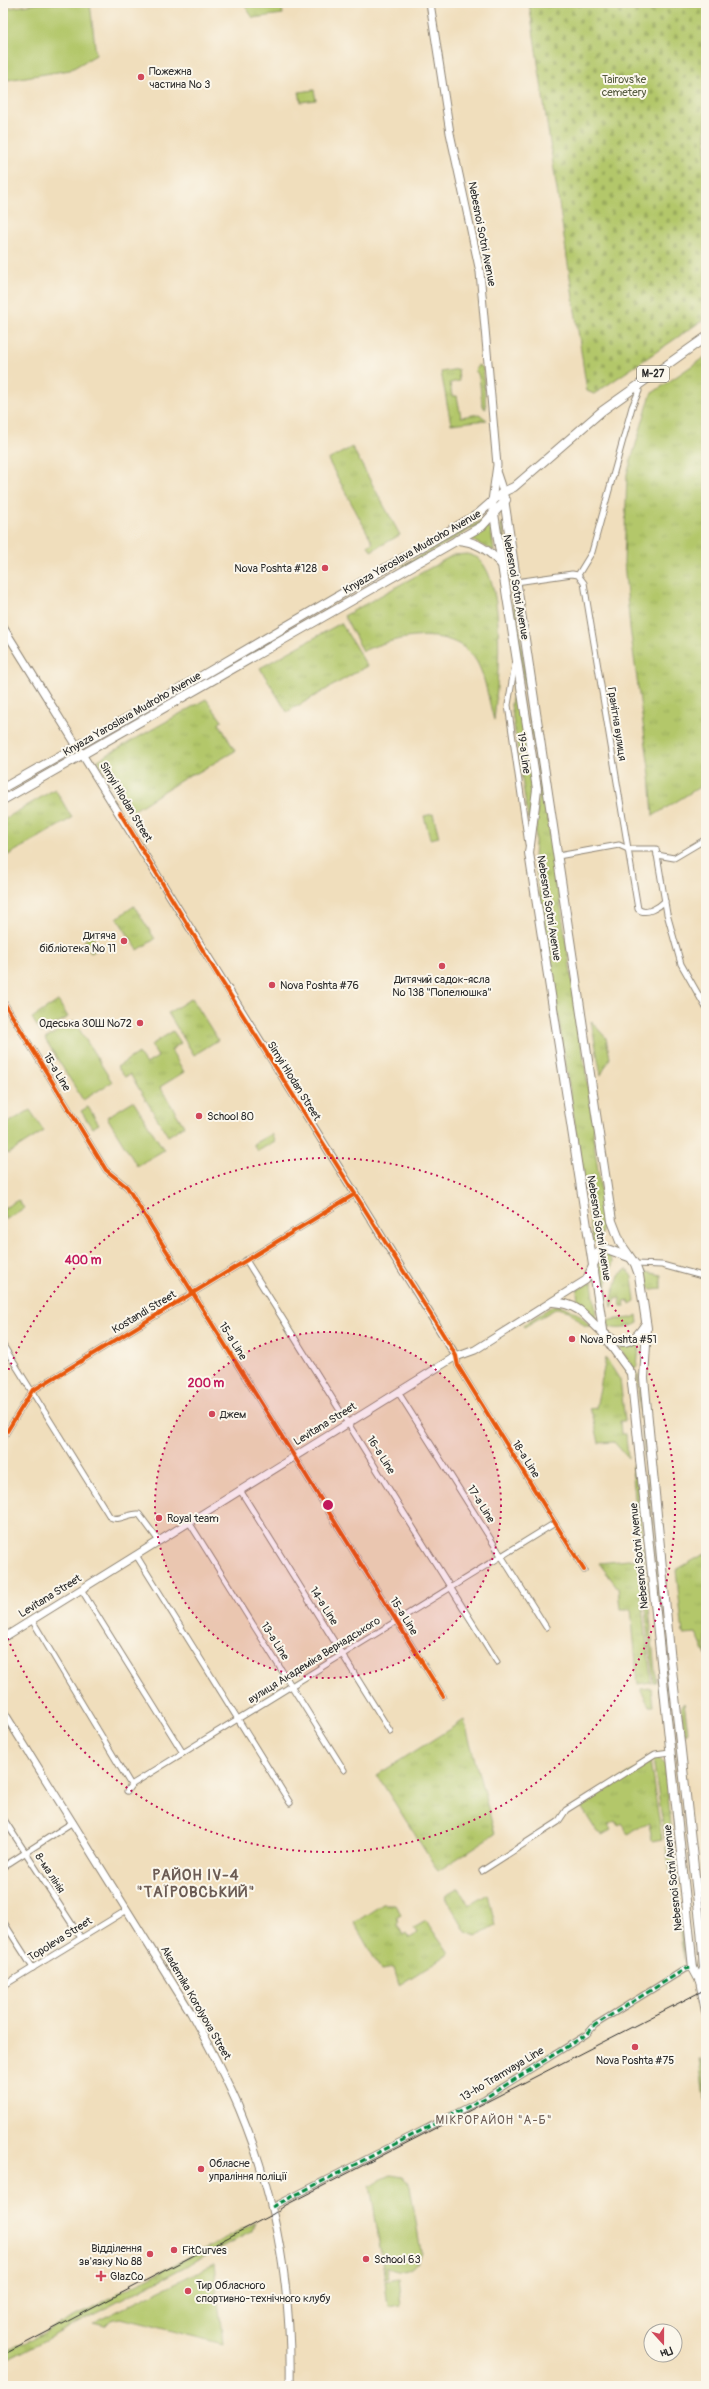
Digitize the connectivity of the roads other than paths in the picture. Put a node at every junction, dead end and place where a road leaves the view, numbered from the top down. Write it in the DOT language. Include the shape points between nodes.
graph roads {
  1 [pos="430,3"];
  2 [pos="706,337"];
  3 [pos="638,385"];
  4 [pos="497,472"];
  5 [pos="514,487"];
  6 [pos="503,492"];
  7 [pos="492,502"];
  8 [pos="504,503"];
  9 [pos="493,516"];
  10 [pos="456,540"];
  11 [pos="502,564"];
  12 [pos="578,575"];
  13 [pos="516,582"];
  14 [pos="3,627"];
  15 [pos="517,655"];
  16 [pos="78,746"];
  17 [pos="84,754"];
  18 [pos="3,788"];
  19 [pos="3,800"];
  20 [pos="706,839"];
  21 [pos="628,849"];
  22 [pos="529,853"];
  23 [pos="657,854"];
  24 [pos="558,856"];
  25 [pos="665,901"];
  26 [pos="3,1001"];
  27 [pos="706,1008"];
  28 [pos="355,1194"];
  29 [pos="246,1260"];
  30 [pos="632,1261"];
  31 [pos="593,1264"];
  32 [pos="706,1277"];
  33 [pos="193,1293"];
  34 [pos="552,1302"];
  35 [pos="646,1323"];
  36 [pos="604,1336"];
  37 [pos="3,1345"];
  38 [pos="456,1356"];
  39 [pos="32,1391"];
  40 [pos="398,1392"];
  41 [pos="349,1422"];
  42 [pos="3,1438"];
  43 [pos="294,1457"];
  44 [pos="240,1490"];
  45 [pos="189,1522"];
  46 [pos="555,1523"];
  47 [pos="159,1541"];
  48 [pos="136,1555"];
  49 [pos="502,1556"];
  50 [pos="584,1570"];
  51 [pos="451,1588"];
  52 [pos="81,1589"];
  53 [pos="32,1620"];
  54 [pos="396,1621"];
  55 [pos="546,1627"];
  56 [pos="3,1638"];
  57 [pos="660,1652"];
  58 [pos="670,1652"];
  59 [pos="342,1655"];
  60 [pos="497,1662"];
  61 [pos="292,1686"];
  62 [pos="443,1696"];
  63 [pos="3,1711"];
  64 [pos="238,1719"];
  65 [pos="390,1731"];
  66 [pos="670,1752"];
  67 [pos="183,1753"];
  68 [pos="344,1770"];
  69 [pos="131,1785"];
  70 [pos="127,1791"];
  71 [pos="290,1803"];
  72 [pos="3,1818"];
  73 [pos="73,1822"];
  74 [pos="25,1853"];
  75 [pos="3,1867"];
  76 [pos="482,1870"];
  77 [pos="127,1910"];
  78 [pos="3,1921"];
  79 [pos="81,1938"];
  80 [pos="33,1968"];
  81 [pos="693,1968"];
  82 [pos="702,1984"];
  83 [pos="3,1986"];
  84 [pos="706,2012"];
  85 [pos="272,2207"];
  86 [pos="290,2386"];
  1 -- 4 [label="main road, Nebesnoi Sotni Avenue" via="450,133 480,272"];
  2 -- 3 [label="main road, М-27"];
  3 -- 5 [label="main road, М-27" via="602,411"];
  3 -- 12 [label="street" via="639,391 632,407 594,545"];
  4 -- 6 [label="main road, Nebesnoi Sotni Avenue"];
  4 -- 7 [label="main road, Nebesnoi Sotni Avenue"];
  5 -- 6 [label="main road, Knyaza Yaroslava Mudroho Avenue"];
  5 -- 8 [label="main road, Knyaza Yaroslava Mudroho Avenue"];
  6 -- 7 [label="main road, Knyaza Yaroslava Mudroho Avenue"];
  6 -- 8 [label="main road, Nebesnoi Sotni Avenue"];
  7 -- 9 [label="main road, Nebesnoi Sotni Avenue"];
  7 -- 16 [label="main road, Knyaza Yaroslava Mudroho Avenue" via="478,514"];
  8 -- 9 [label="main road, Knyaza Yaroslava Mudroho Avenue"];
  8 -- 13 [label="main road, Nebesnoi Sotni Avenue"];
  9 -- 10 [label="main road, Knyaza Yaroslava Mudroho Avenue" via="482,526"];
  9 -- 11 [label="main road, Nebesnoi Sotni Avenue"];
  10 -- 11 [label="main road" via="480,546"];
  10 -- 17 [label="main road, Knyaza Yaroslava Mudroho Avenue"];
  11 -- 15 [label="main road, Nebesnoi Sotni Avenue"];
  12 -- 13 [label="street"];
  12 -- 21 [label="street, Гранітна вулиця" via="584,583"];
  13 -- 24 [label="main road, Nebesnoi Sotni Avenue"];
  14 -- 16 [label="main road, Simyi Hlodan Street"];
  15 -- 22 [label="main road, Nebesnoi Sotni Avenue" via="537,789"];
  15 -- 22 [label="street, 19-a Line" via="508,705"];
  16 -- 17 [label="main road, Simyi Hlodan Street"];
  16 -- 18 [label="main road, Knyaza Yaroslava Mudroho Avenue"];
  17 -- 19 [label="main road, Knyaza Yaroslava Mudroho Avenue"];
  17 -- 28 [label="main road, Simyi Hlodan Street"];
  20 -- 23 [label="street" via="674,858"];
  21 -- 23 [label="street" via="656,849"];
  21 -- 24 [label="street" via="619,845"];
  21 -- 25 [label="street, Гранітна вулиця" via="638,909 644,911 658,908"];
  22 -- 31 [label="main road, Nebesnoi Sotni Avenue"];
  23 -- 25 [label="street"];
  24 -- 30 [label="main road, Nebesnoi Sotni Avenue" via="612,1221 621,1244"];
  25 -- 27 [label="street" via="683,966"];
  26 -- 33 [label="street, 15-a Line" via="106,1170 124,1182"];
  28 -- 29 [label="street, Kostandi Street"];
  28 -- 38 [label="main road, Simyi Hlodan Street"];
  29 -- 33 [label="street, Kostandi Street"];
  29 -- 41 [label="street, 16-a Line"];
  30 -- 31 [label="main road, Levitana Street" via="607,1249 598,1253"];
  30 -- 32 [label="street, Levitana Street" via="662,1265"];
  30 -- 35 [label="main road, Nebesnoi Sotni Avenue" via="639,1275"];
  31 -- 34 [label="main road, Levitana Street" via="586,1280"];
  31 -- 36 [label="main road, Nebesnoi Sotni Avenue"];
  33 -- 39 [label="street, Kostandi Street"];
  33 -- 43 [label="street, 15-a Line"];
  34 -- 36 [label="main road" via="568,1304 580,1311"];
  34 -- 38 [label="main road, Levitana Street" via="475,1350"];
  35 -- 36 [label="main road" via="641,1332 624,1341"];
  35 -- 58 [label="main road, Nebesnoi Sotni Avenue" via="644,1378"];
  36 -- 57 [label="main road, Nebesnoi Sotni Avenue" via="631,1373"];
  37 -- 39 [label="street"];
  38 -- 40 [label="main road, Levitana Street"];
  38 -- 46 [label="street, 18-a Line" via="458,1366"];
  39 -- 42 [label="street, Kostandi Street"];
  39 -- 47 [label="street" via="110,1517 118,1519 139,1514"];
  40 -- 41 [label="main road, Levitana Street"];
  40 -- 49 [label="street, 17-a Line"];
  41 -- 43 [label="main road, Levitana Street"];
  41 -- 51 [label="street, 16-a Line"];
  43 -- 44 [label="main road, Levitana Street"];
  43 -- 54 [label="street, 15-a Line"];
  44 -- 45 [label="main road, Levitana Street"];
  44 -- 59 [label="street, 14-a Line"];
  45 -- 47 [label="main road, Levitana Street"];
  45 -- 61 [label="street, 13-a Line"];
  46 -- 49 [label="street, вулиця Академіка Вернадського"];
  46 -- 50 [label="street, 18-a Line"];
  47 -- 48 [label="main road, Levitana Street"];
  48 -- 52 [label="main road, Levitana Street"];
  48 -- 64 [label="street"];
  49 -- 51 [label="street, вулиця Академіка Вернадського"];
  49 -- 55 [label="street, 17-a Line"];
  51 -- 54 [label="street, вулиця Академіка Вернадського"];
  51 -- 60 [label="street, 16-a Line"];
  52 -- 53 [label="main road, Levitana Street"];
  52 -- 67 [label="street"];
  53 -- 56 [label="main road, Levitana Street"];
  53 -- 69 [label="street"];
  54 -- 59 [label="street, вулиця Академіка Вернадського"];
  54 -- 62 [label="street, 15-a Line"];
  57 -- 58 [label="main road"];
  57 -- 66 [label="main road, Nebesnoi Sotni Avenue"];
  58 -- 82 [label="main road, Nebesnoi Sotni Avenue" via="701,1930 704,1968"];
  59 -- 61 [label="street, вулиця Академіка Вернадського"];
  59 -- 65 [label="street, 14-a Line"];
  61 -- 64 [label="street, вулиця Академіка Вернадського"];
  61 -- 68 [label="street, 13-a Line"];
  63 -- 73 [label="main road, Akademika Korolyova Street"];
  64 -- 67 [label="street, вулиця Академіка Вернадського"];
  64 -- 71 [label="street"];
  66 -- 76 [label="street" via="655,1754 566,1810 558,1822"];
  66 -- 81 [label="main road, Nebesnoi Sotni Avenue" via="687,1892"];
  67 -- 69 [label="street, вулиця Академіка Вернадського"];
  69 -- 70 [label="street, вулиця Академіка Вернадського"];
  72 -- 74 [label="street, 8-ма лінія"];
  73 -- 74 [label="street"];
  73 -- 77 [label="main road, Akademika Korolyova Street"];
  74 -- 75 [label="street"];
  74 -- 79 [label="street, 8-ма лінія"];
  77 -- 79 [label="street, Topoleva Street"];
  77 -- 85 [label="main road, Akademika Korolyova Street" via="216,2056 239,2108"];
  78 -- 80 [label="street"];
  79 -- 80 [label="street, Topoleva Street"];
  80 -- 83 [label="street, Topoleva Street"];
  81 -- 82 [label="main road, Nebesnoi Sotni Avenue"];
  81 -- 85 [label="street, 13-ho Tramvaya Line" via="685,1969 644,1994 595,2025 587,2034 485,2098"];
  82 -- 84 [label="main road, Nebesnoi Sotni Avenue"];
  85 -- 86 [label="main road, Akademika Korolyova Street" via="289,2312"];
}
